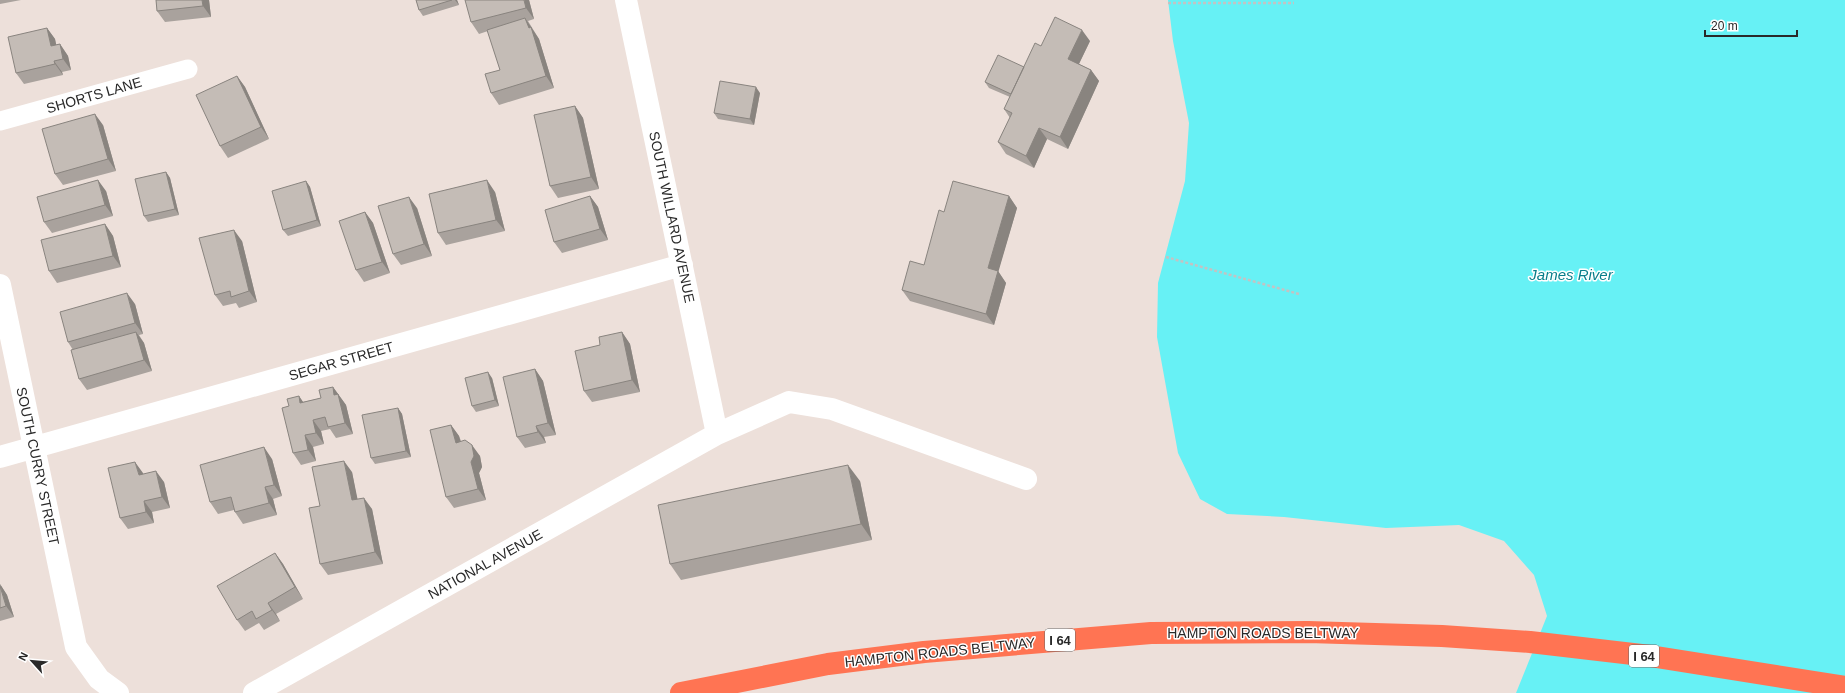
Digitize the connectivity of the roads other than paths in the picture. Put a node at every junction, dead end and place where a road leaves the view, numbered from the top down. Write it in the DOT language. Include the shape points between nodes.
graph roads {
  1 [pos="626,0"];
  2 [pos="188,69"];
  3 [pos="0,121"];
  4 [pos="682,265"];
  5 [pos="0,285"];
  6 [pos="717,434"];
  7 [pos="34,448"];
  8 [pos="0,457"];
  9 [pos="1026,479"];
  10 [pos="1845,686"];
  11 [pos="118,693"];
  12 [pos="254,693"];
  13 [pos="681,693"];
  1 -- 4 [label="street, SOUTH WILLARD AVENUE"];
  2 -- 3 [label="lane, SHORTS LANE"];
  4 -- 6 [label="street, SOUTH WILLARD AVENUE"];
  4 -- 7 [label="street, SEGAR STREET"];
  5 -- 7 [label="street, SOUTH CURRY STREET"];
  6 -- 9 [label="street, NATIONAL AVENUE" via="789,402 832,409"];
  6 -- 12 [label="street, NATIONAL AVENUE"];
  7 -- 8 [label="street, SEGAR STREET"];
  7 -- 11 [label="street, SOUTH CURRY STREET" via="76,646 99,679"];
  10 -- 13 [label="highway, HAMPTON ROADS BELTWAY / I 64" via="1650,656 1530,642 1442,636 1308,632 1136,634 924,652 828,664"];
}
